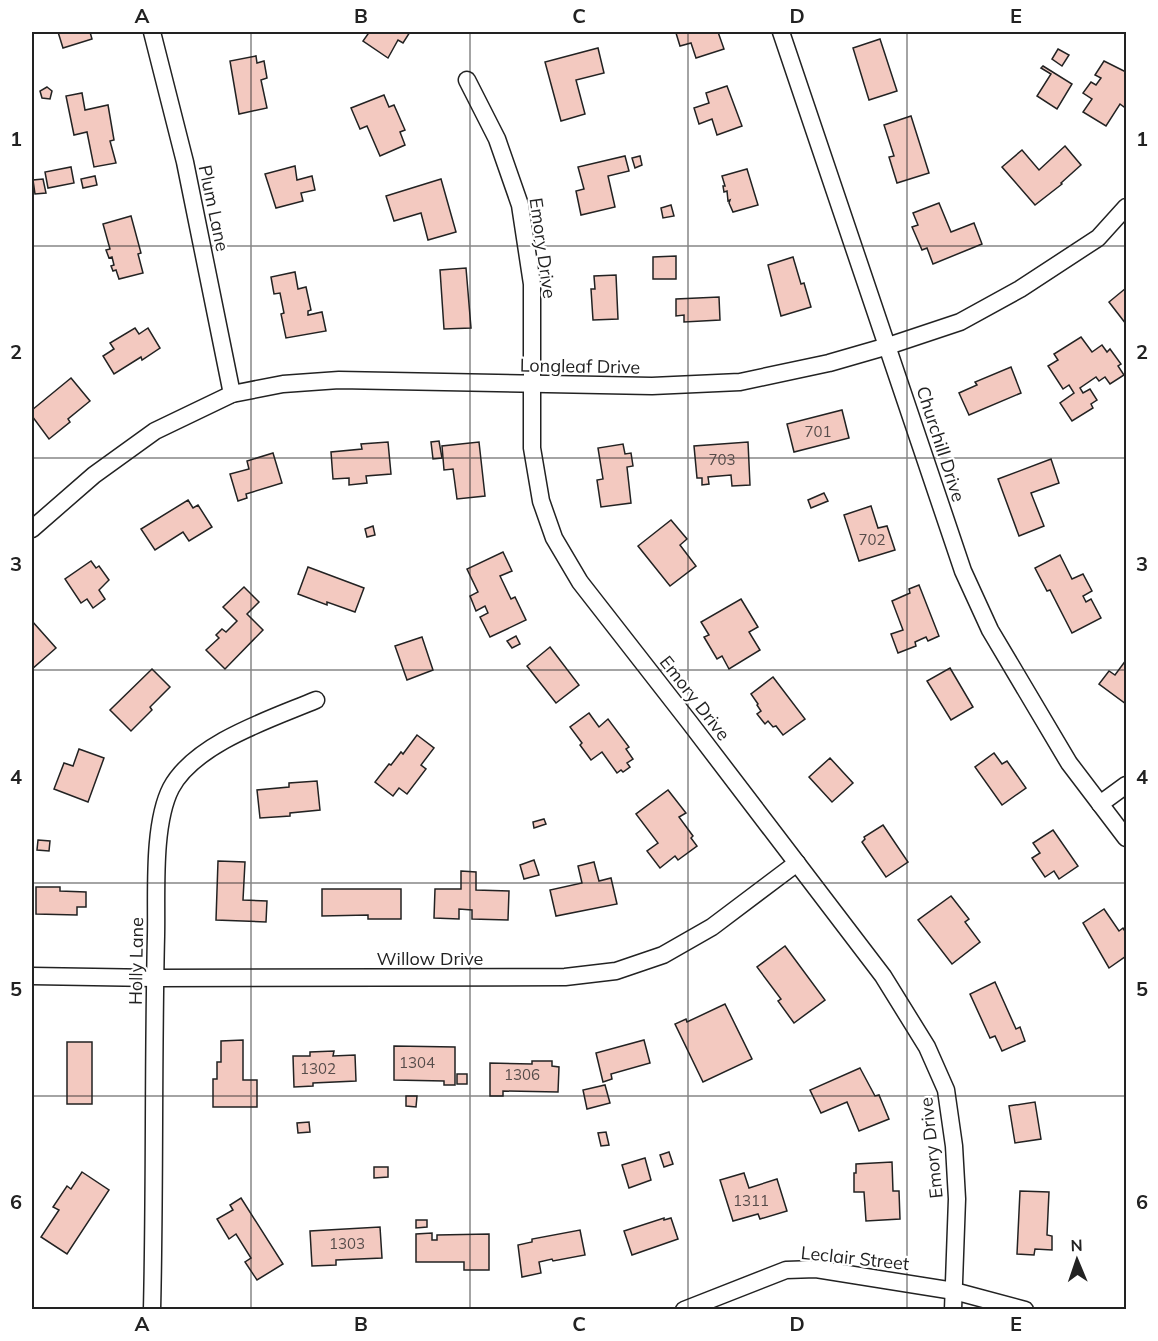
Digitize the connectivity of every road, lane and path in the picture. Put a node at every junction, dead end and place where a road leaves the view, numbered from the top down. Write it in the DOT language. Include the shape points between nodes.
graph roads {
  1 [pos="152,32"];
  2 [pos="781,32"];
  3 [pos="467,80"];
  4 [pos="1126,207"];
  5 [pos="888,346"];
  6 [pos="531,385"];
  7 [pos="232,394"];
  8 [pos="32,529"];
  9 [pos="316,700"];
  10 [pos="1126,785"];
  11 [pos="1100,804"];
  12 [pos="1126,838"];
  13 [pos="797,863"];
  14 [pos="32,976"];
  15 [pos="155,978"];
  16 [pos="954,1291"];
  17 [pos="152,1310"];
  18 [pos="684,1310"];
  19 [pos="953,1310"];
  20 [pos="1025,1310"];
  1 -- 7 [label="street, Plum Lane" via="185,162"];
  2 -- 5 [label="street, Churchill Drive"];
  3 -- 6 [label="street, Emory Drive" via="497,139 520,205 532,284"];
  4 -- 5 [label="street, Longleaf Drive" via="1098,237 1020,289 960,322"];
  5 -- 6 [label="street, Longleaf Drive" via="740,381 652,386"];
  5 -- 11 [label="street, Churchill Drive" via="963,571 996,640 1069,763"];
  6 -- 7 [label="street, Longleaf Drive" via="339,380 283,384"];
  6 -- 13 [label="street, Emory Drive" via="532,448 541,501 554,538 580,582"];
  7 -- 8 [label="street, Longleaf Drive" via="155,431 94,475"];
  9 -- 15 [label="street, Holly Lane" via="222,741 192,761 171,787 161,815"];
  10 -- 11 [label="street"];
  11 -- 12 [label="street, Churchill Drive"];
  13 -- 15 [label="street, Willow Drive" via="712,927 663,954 616,971 565,977"];
  13 -- 16 [label="street, Emory Drive" via="883,976 927,1047 946,1090 957,1199"];
  14 -- 15 [label="street, Willow Drive"];
  15 -- 17 [label="street, Holly Lane"];
  16 -- 18 [label="street, Leclair Street" via="816,1269 786,1270"];
  16 -- 19 [label="street, Emory Drive"];
  16 -- 20 [label="street, Leclair Street"];
}
